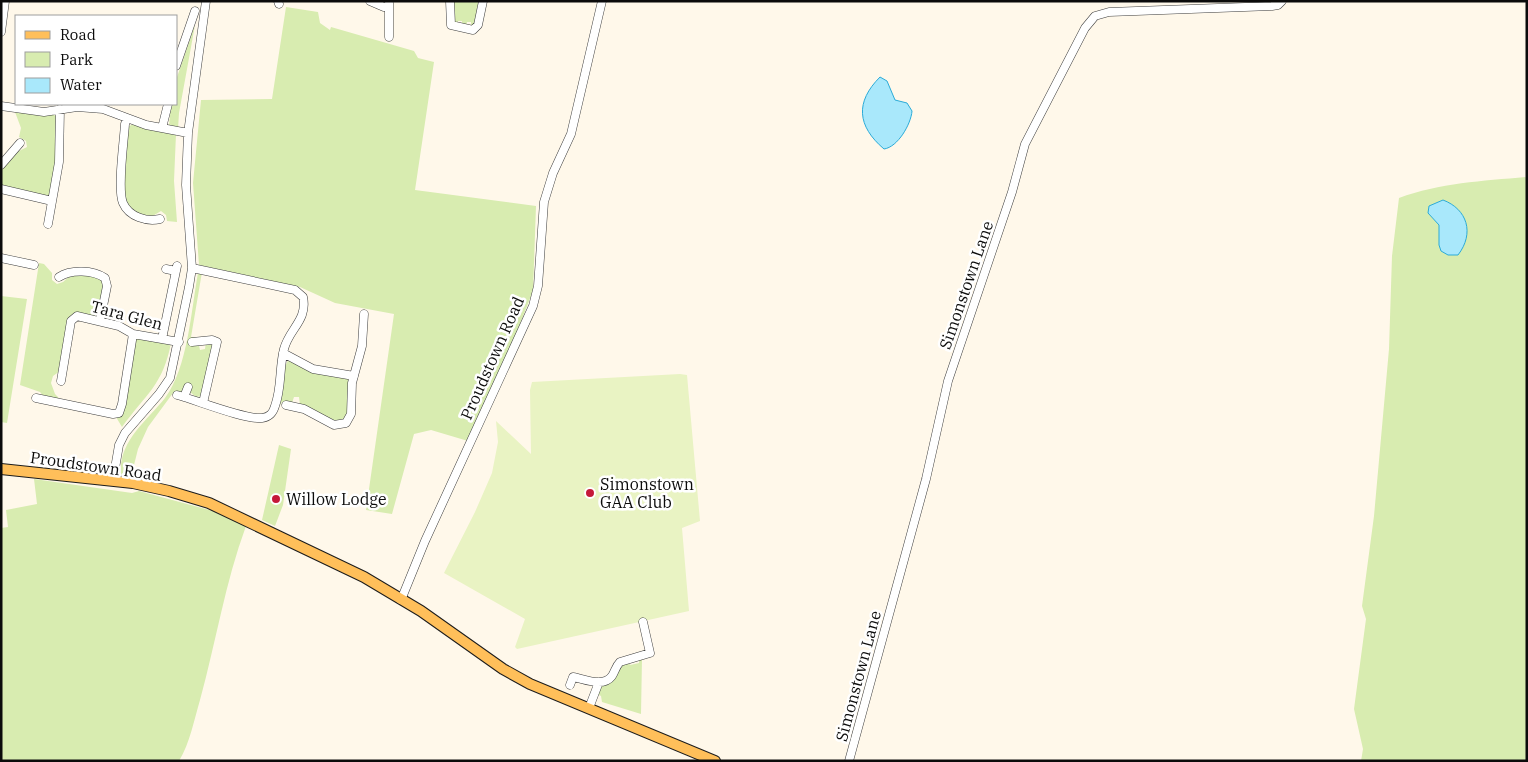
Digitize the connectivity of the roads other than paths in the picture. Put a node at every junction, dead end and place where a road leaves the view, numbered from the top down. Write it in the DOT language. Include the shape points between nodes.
graph roads {
  1 [pos="5,1"];
  2 [pos="206,1"];
  3 [pos="370,1"];
  4 [pos="450,1"];
  5 [pos="483,1"];
  6 [pos="602,1"];
  7 [pos="1282,1"];
  8 [pos="389,4"];
  9 [pos="195,12"];
  10 [pos="1,32"];
  11 [pos="389,37"];
  12 [pos="178,60"];
  13 [pos="168,105"];
  14 [pos="1,106"];
  15 [pos="103,106"];
  16 [pos="60,109"];
  17 [pos="127,118"];
  18 [pos="162,128"];
  19 [pos="188,133"];
  20 [pos="20,143"];
  21 [pos="1,165"];
  22 [pos="1,189"];
  23 [pos="52,201"];
  24 [pos="40,215"];
  25 [pos="160,219"];
  26 [pos="1,258"];
  27 [pos="34,265"];
  28 [pos="192,268"];
  29 [pos="166,269"];
  30 [pos="58,276"];
  31 [pos="364,314"];
  32 [pos="100,321"];
  33 [pos="363,324"];
  34 [pos="372,326"];
  35 [pos="133,334"];
  36 [pos="162,339"];
  37 [pos="178,342"];
  38 [pos="198,344"];
  39 [pos="283,353"];
  40 [pos="354,376"];
  41 [pos="61,381"];
  42 [pos="188,387"];
  43 [pos="296,397"];
  44 [pos="36,398"];
  45 [pos="203,403"];
  46 [pos="286,405"];
  47 [pos="294,407"];
  48 [pos="1,469"];
  49 [pos="113,480"];
  50 [pos="401,600"];
  51 [pos="643,622"];
  52 [pos="599,682"];
  53 [pos="570,685"];
  54 [pos="588,708"];
  55 [pos="715,761"];
  56 [pos="849,761"];
  1 -- 10 [label="street"];
  2 -- 19 [label="street"];
  3 -- 8 [label="street" via="384,7"];
  4 -- 5 [label="street" via="451,25 473,30 478,25"];
  6 -- 50 [label="street, Proudstown Road" via="571,134 544,202 538,286 533,306"];
  7 -- 56 [label="street, Simonstown Lane" via="1272,6 1109,12 1095,16 1085,28 1025,144 948,381 926,479"];
  8 -- 11 [label="street"];
  9 -- 12 [label="street"];
  13 -- 18 [label="street"];
  14 -- 16 [label="street" via="44,112"];
  15 -- 16 [label="street"];
  15 -- 17 [label="street"];
  16 -- 23 [label="street" via="59,162"];
  17 -- 18 [label="street"];
  17 -- 25 [label="street" via="124,124 123,203 134,216"];
  18 -- 19 [label="street"];
  19 -- 28 [label="street" via="186,185"];
  20 -- 21 [label="street"];
  22 -- 23 [label="street"];
  23 -- 24 [label="street" via="49,220"];
  26 -- 27 [label="street"];
  28 -- 37 [label="street"];
  28 -- 39 [label="street" via="299,293 304,303 303,314"];
  29 -- 36 [label="street" via="177,269"];
  30 -- 32 [label="street" via="76,272 105,278 107,286"];
  31 -- 33 [label="street"];
  32 -- 35 [label="street, Tara Glen" via="126,328"];
  32 -- 41 [label="street, Tara Glen" via="82,316 73,318"];
  33 -- 34 [label="street"];
  33 -- 40 [label="street" via="361,351"];
  35 -- 36 [label="street, Tara Glen"];
  35 -- 44 [label="street" via="119,413"];
  36 -- 37 [label="street, Tara Glen"];
  37 -- 49 [label="street" via="170,378 119,445"];
  38 -- 45 [label="street" via="215,340 217,346"];
  39 -- 40 [label="street" via="313,369"];
  39 -- 45 [label="street" via="278,397 269,416 252,418"];
  40 -- 47 [label="street" via="351,414 342,425 334,425"];
  42 -- 45 [label="street" via="181,396"];
  43 -- 47 [label="street"];
  46 -- 47 [label="street"];
  48 -- 49 [label="main road, Proudstown Road"];
  49 -- 50 [label="main road, Proudstown Road" via="169,491 218,507 346,568"];
  50 -- 54 [label="main road, Proudstown Road" via="503,669"];
  51 -- 52 [label="street" via="650,653 624,659 608,679"];
  52 -- 53 [label="street" via="572,677"];
  52 -- 54 [label="street"];
  54 -- 55 [label="main road, Proudstown Road"];
}
